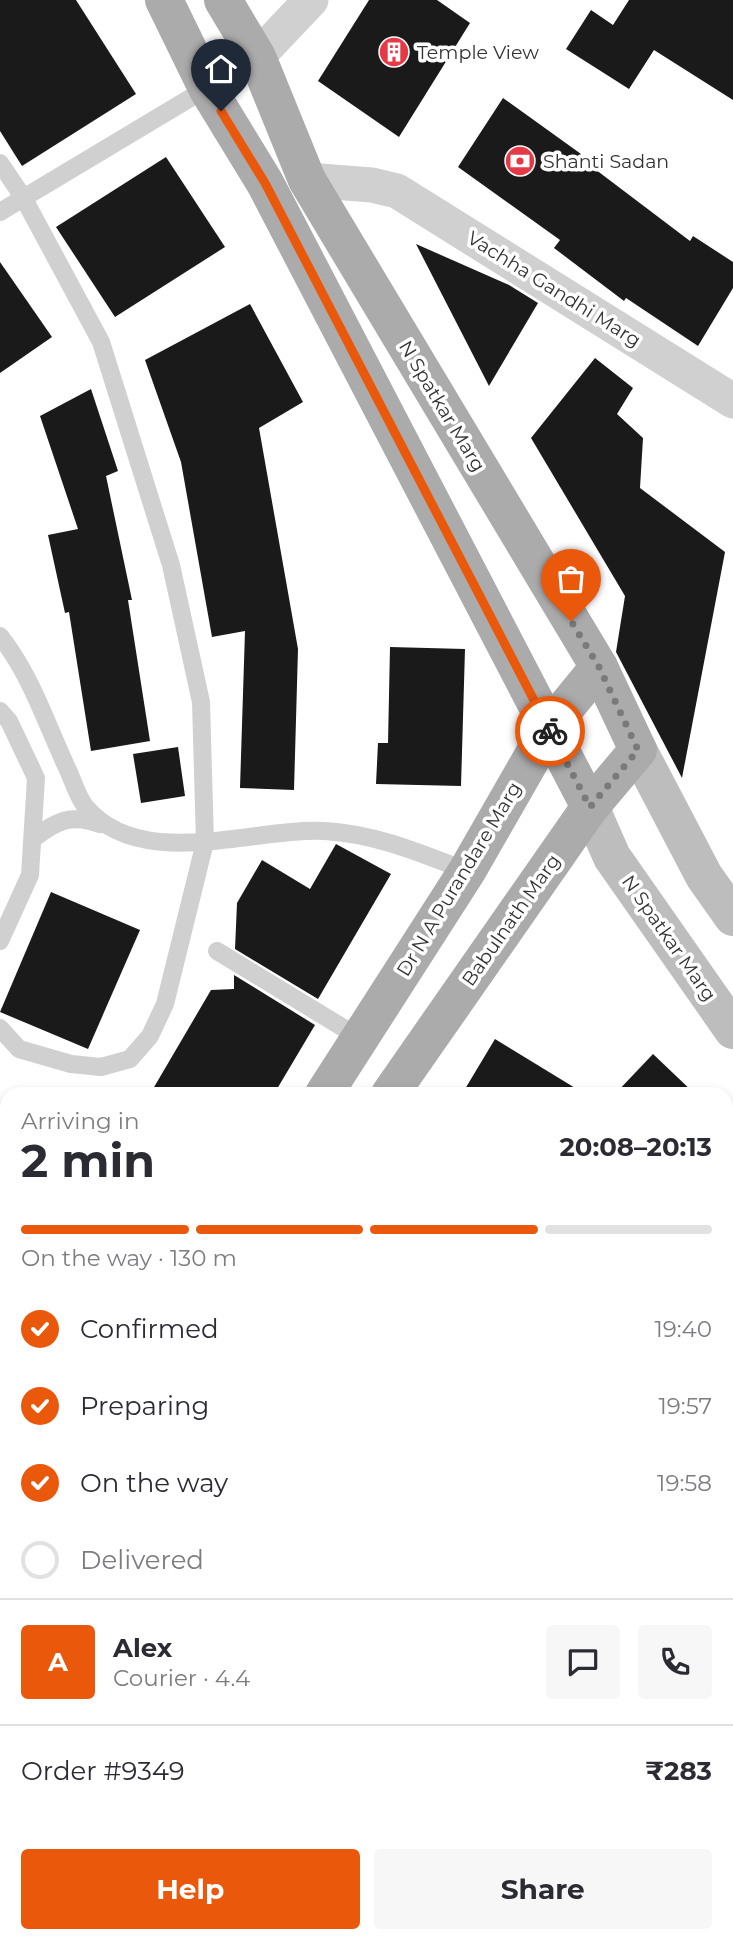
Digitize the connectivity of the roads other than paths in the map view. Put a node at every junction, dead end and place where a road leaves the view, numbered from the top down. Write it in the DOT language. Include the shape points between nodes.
graph roads {
  1 [pos="164,0"];
  2 [pos="223,0"];
  3 [pos="311,0"];
  4 [pos="257,57"];
  5 [pos="207,88"];
  6 [pos="0,163"];
  7 [pos="307,180"];
  8 [pos="23,197"];
  9 [pos="0,212"];
  10 [pos="733,401"];
  11 [pos="0,636"];
  12 [pos="599,667"];
  13 [pos="0,711"];
  14 [pos="549,728"];
  15 [pos="638,750"];
  16 [pos="590,807"];
  17 [pos="113,828"];
  18 [pos="34,838"];
  19 [pos="205,842"];
  20 [pos="467,870"];
  21 [pos="733,917"];
  22 [pos="0,941"];
  23 [pos="217,951"];
  24 [pos="0,1028"];
  25 [pos="733,1030"];
  26 [pos="360,1038"];
  27 [pos="328,1087"];
  28 [pos="395,1087"];
  1 -- 5 [label="main road"];
  2 -- 4 [label="main road, N Spatkar Marg"];
  3 -- 4 [label="street"];
  4 -- 5 [label="main road"];
  4 -- 7 [label="main road, N Spatkar Marg"];
  5 -- 8 [label="lane"];
  5 -- 14 [label="main road" via="265,183"];
  6 -- 8 [label="lane"];
  7 -- 10 [label="street, Vachha Gandhi Marg" via="397,191"];
  7 -- 12 [label="main road, N Spatkar Marg"];
  8 -- 9 [label="lane"];
  8 -- 19 [label="lane" via="101,342 172,565 201,702"];
  11 -- 17 [label="lane" via="36,695 85,806"];
  12 -- 14 [label="main road, Dr N A Purandare Marg"];
  12 -- 15 [label="main road, N Spatkar Marg"];
  13 -- 18 [label="lane" via="36,778"];
  14 -- 16 [label="main road"];
  14 -- 20 [label="main road, Dr N A Purandare Marg"];
  15 -- 16 [label="main road, Babulnath Marg"];
  15 -- 21 [label="main road" via="704,876"];
  16 -- 25 [label="main road, N Spatkar Marg" via="612,857"];
  16 -- 28 [label="main road, Babulnath Marg"];
  17 -- 18 [label="lane" via="79,817 57,821"];
  17 -- 19 [label="lane" via="155,842"];
  18 -- 22 [label="lane" via="30,875"];
  19 -- 20 [label="lane" via="322,830 376,836"];
  19 -- 24 [label="lane" via="165,1004 150,1036 130,1059 101,1067 71,1064 19,1049"];
  20 -- 26 [label="main road, Dr N A Purandare Marg"];
  23 -- 26 [label="lane"];
  26 -- 27 [label="main road, Dr N A Purandare Marg"];
}
